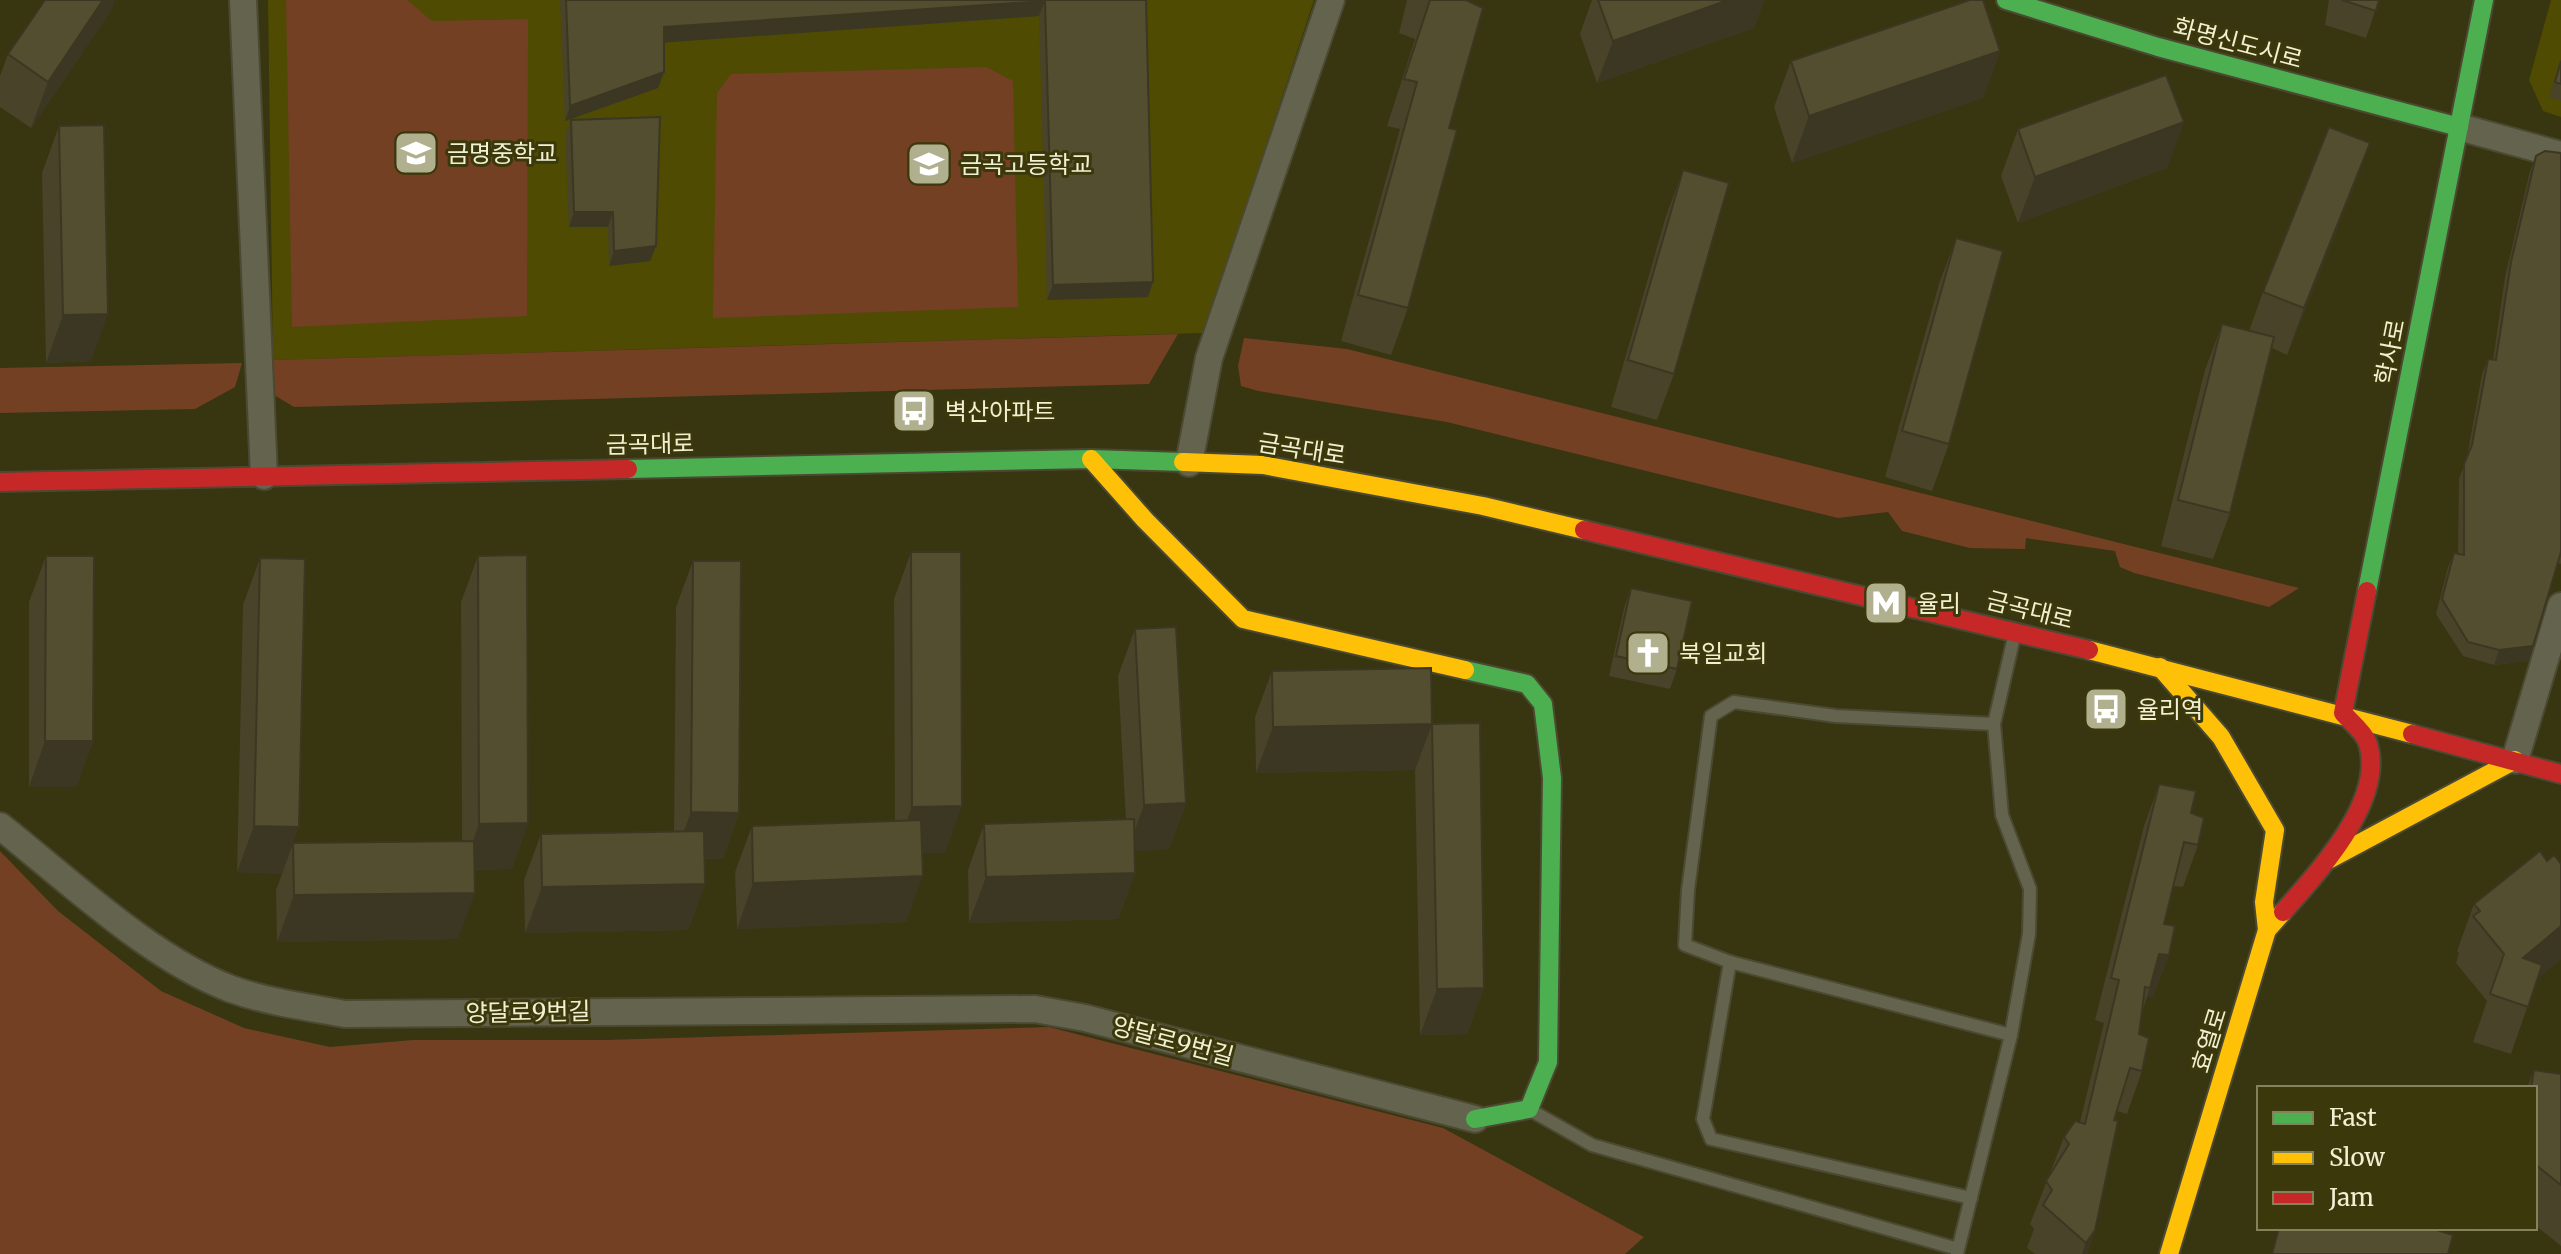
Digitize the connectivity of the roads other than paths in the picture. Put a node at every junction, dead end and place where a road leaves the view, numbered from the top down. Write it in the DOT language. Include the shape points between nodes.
graph roads {
  1 [pos="243,0"];
  2 [pos="1331,0"];
  3 [pos="2006,0"];
  4 [pos="2484,0"];
  5 [pos="2459,127"];
  6 [pos="2561,155"];
  7 [pos="1091,459"];
  8 [pos="1150,462"];
  9 [pos="1189,463"];
  10 [pos="264,476"];
  11 [pos="0,482"];
  12 [pos="1145,520"];
  13 [pos="2561,606"];
  14 [pos="2015,632"];
  15 [pos="2160,667"];
  16 [pos="2343,713"];
  17 [pos="1994,724"];
  18 [pos="2515,760"];
  19 [pos="2561,774"];
  20 [pos="0,826"];
  21 [pos="2275,830"];
  22 [pos="2333,852"];
  23 [pos="2267,930"];
  24 [pos="1730,962"];
  25 [pos="2011,1035"];
  26 [pos="1529,1109"];
  27 [pos="1475,1119"];
  28 [pos="1971,1198"];
  29 [pos="1957,1251"];
  30 [pos="2169,1254"];
  1 -- 10 [label="street"];
  2 -- 9 [label="street" via="1209,358"];
  3 -- 5 [label="main road, 화명신도시로" via="2158,47"];
  4 -- 5 [label="main road, 학사로"];
  5 -- 6 [label="street"];
  5 -- 16 [label="main road, 학사로"];
  7 -- 8 [label="main road, 금곡대로"];
  7 -- 10 [label="main road, 금곡대로"];
  7 -- 12 [label="main road"];
  8 -- 9 [label="main road, 금곡대로"];
  8 -- 12 [label="main road"];
  9 -- 14 [label="main road, 금곡대로" via="1263,465 1483,506"];
  10 -- 11 [label="main road, 금곡대로"];
  12 -- 26 [label="main road" via="1243,619 1527,684 1543,704 1552,778 1548,1062"];
  13 -- 18 [label="street"];
  14 -- 15 [label="main road, 금곡대로"];
  14 -- 17 [label="lane"];
  15 -- 16 [label="main road, 금곡대로"];
  15 -- 21 [label="main road" via="2221,737"];
  16 -- 18 [label="main road, 금곡대로"];
  16 -- 22 [label="main road" via="2366,739 2371,762 2362,800"];
  17 -- 24 [label="lane" via="1836,716 1734,702 1711,716 1685,945"];
  17 -- 25 [label="lane" via="2002,815 2030,889 2029,934"];
  18 -- 19 [label="main road, 금곡대로"];
  18 -- 22 [label="main road"];
  20 -- 27 [label="street, 양달로9번길" via="180,963 230,988 281,1002 345,1014 1035,1009"];
  21 -- 22 [label="main road" via="2295,854"];
  21 -- 23 [label="main road" via="2264,902"];
  22 -- 23 [label="main road, 효열로"];
  23 -- 30 [label="main road, 효열로"];
  24 -- 25 [label="lane"];
  24 -- 28 [label="lane" via="1703,1119 1711,1139"];
  25 -- 28 [label="lane"];
  26 -- 27 [label="main road, 양달로9번길"];
  26 -- 29 [label="lane" via="1592,1145"];
  28 -- 29 [label="lane"];
}
